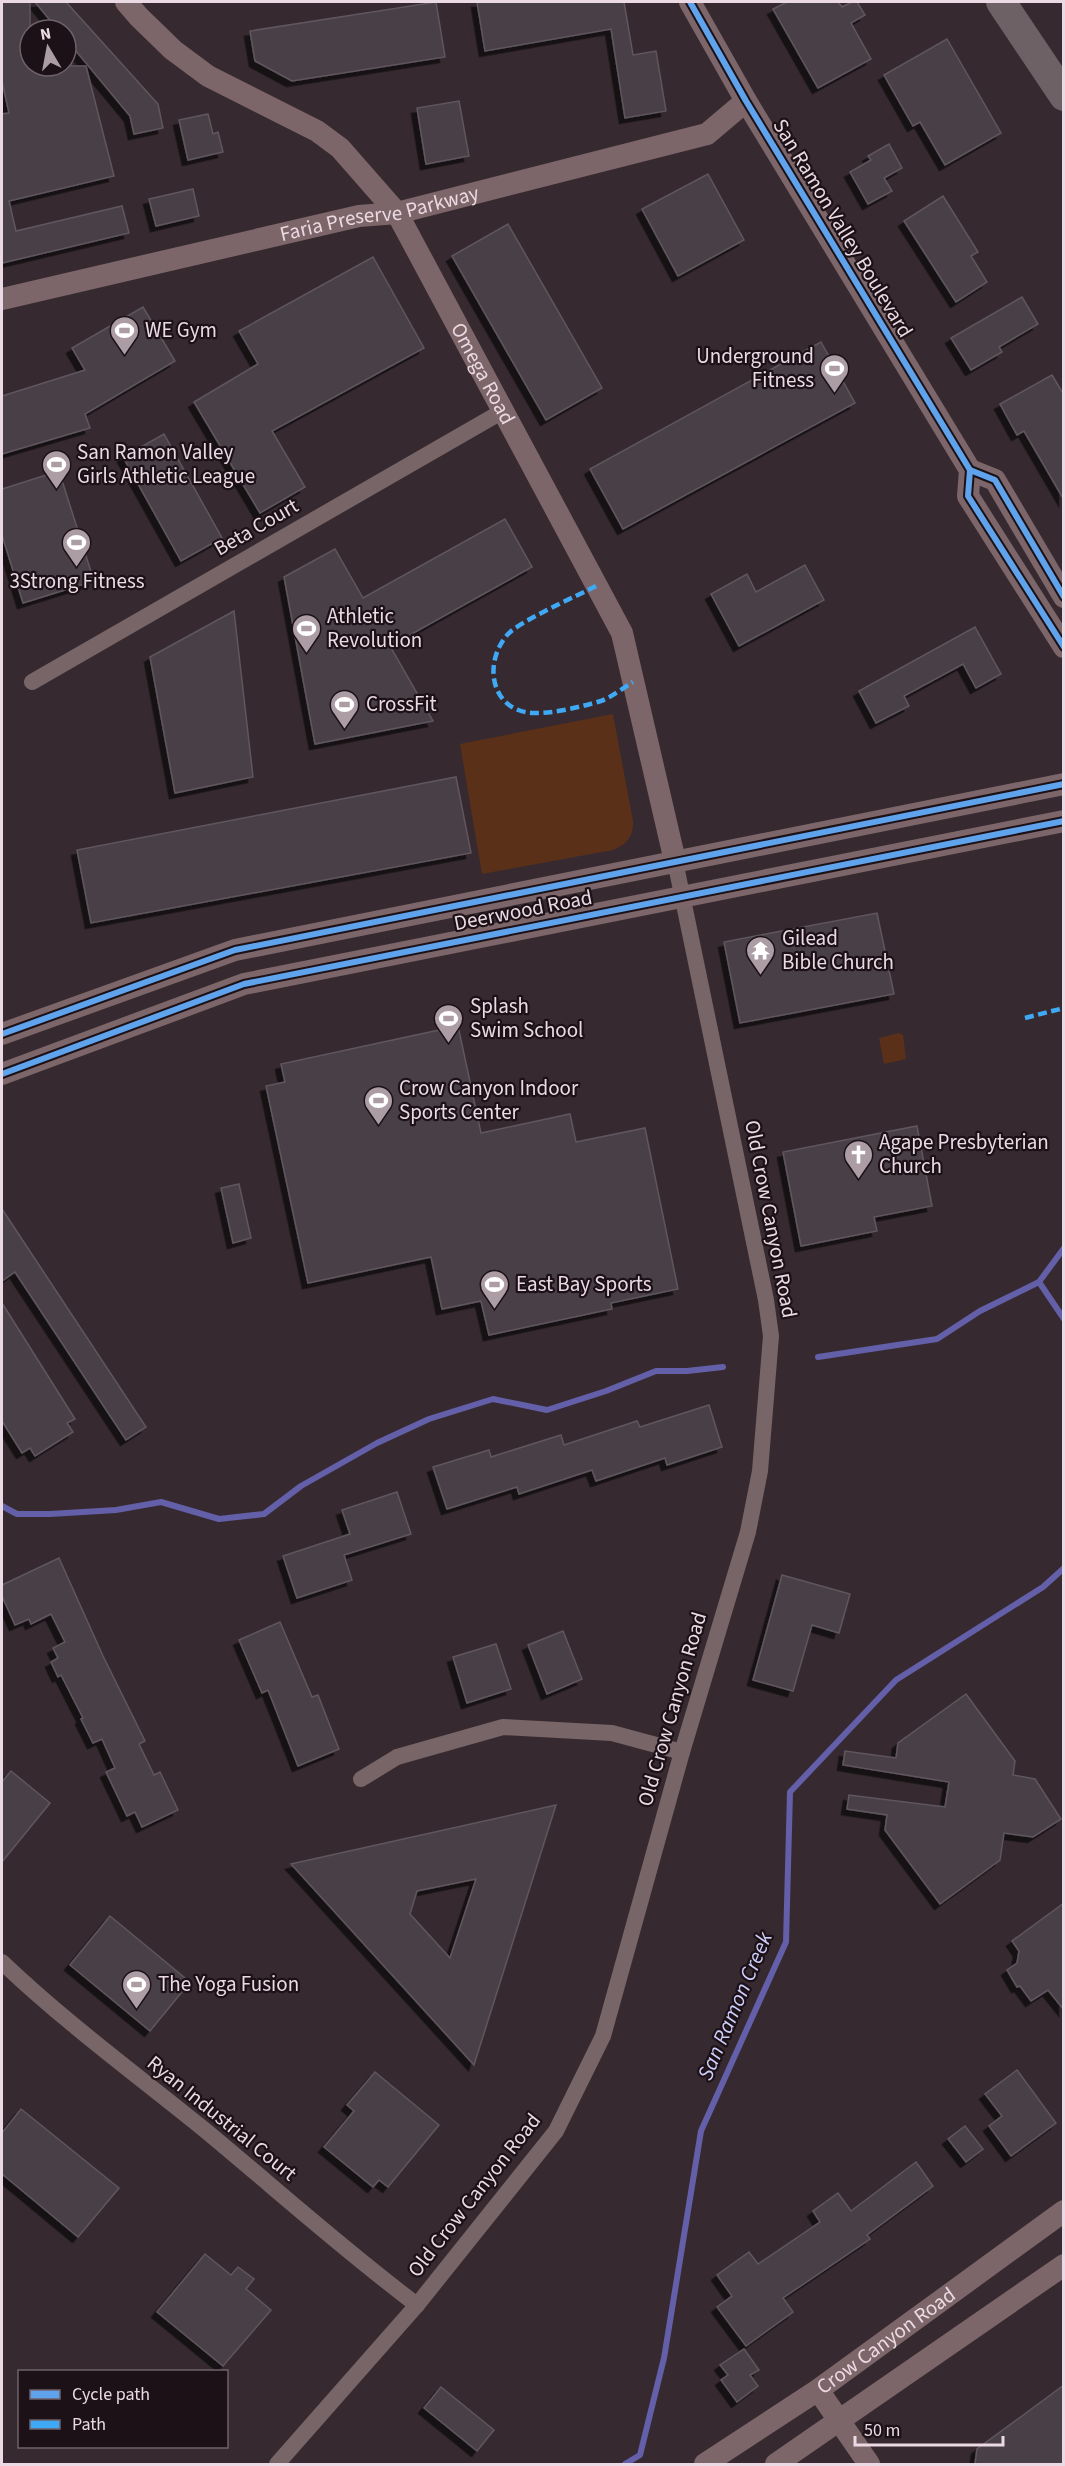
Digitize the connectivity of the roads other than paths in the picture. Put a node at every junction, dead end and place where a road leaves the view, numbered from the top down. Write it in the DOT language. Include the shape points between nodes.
graph roads {
  1 [pos="126,2"];
  2 [pos="690,2"];
  3 [pos="1001,2"];
  4 [pos="1064,96"];
  5 [pos="746,101"];
  6 [pos="397,213"];
  7 [pos="2,299"];
  8 [pos="503,411"];
  9 [pos="970,470"];
  10 [pos="1064,597"];
  11 [pos="1064,647"];
  12 [pos="32,682"];
  13 [pos="1064,784"];
  14 [pos="1064,821"];
  15 [pos="675,861"];
  16 [pos="681,896"];
  17 [pos="2,1034"];
  18 [pos="2,1074"];
  19 [pos="682,1752"];
  20 [pos="361,1779"];
  21 [pos="2,1962"];
  22 [pos="1064,2211"];
  23 [pos="1064,2265"];
  24 [pos="417,2305"];
  25 [pos="818,2390"];
  26 [pos="838,2421"];
  27 [pos="277,2464"];
  28 [pos="705,2464"];
  29 [pos="776,2464"];
  30 [pos="869,2464"];
  1 -- 6 [label="street, Omega Road" via="173,50 208,76 317,131 340,148"];
  2 -- 5 [label="street, San Ramon Valley Boulevard"];
  3 -- 4 [label="highway"];
  5 -- 6 [label="street, Faria Preserve Parkway" via="707,134"];
  5 -- 9 [label="street, San Ramon Valley Boulevard"];
  6 -- 7 [label="street, Faria Preserve Parkway" via="359,216"];
  6 -- 8 [label="street, Omega Road"];
  8 -- 12 [label="street, Beta Court"];
  8 -- 15 [label="street, Omega Road" via="621,633"];
  9 -- 10 [label="street" via="994,480"];
  9 -- 11 [label="street" via="968,496"];
  13 -- 15 [label="street, Deerwood Road"];
  14 -- 16 [label="street, Deerwood Road"];
  15 -- 16 [label="street, Old Crow Canyon Road"];
  15 -- 17 [label="street, Deerwood Road" via="235,950"];
  16 -- 18 [label="street, Deerwood Road" via="244,984"];
  16 -- 19 [label="street, Old Crow Canyon Road" via="771,1336 760,1471 748,1532"];
  19 -- 20 [label="street" via="612,1733 502,1727 397,1757"];
  19 -- 24 [label="street, Old Crow Canyon Road" via="603,2036 556,2131"];
  21 -- 24 [label="street, Ryan Industrial Court" via="39,1998"];
  22 -- 25 [label="street, Crow Canyon Road"];
  23 -- 26 [label="street, Crow Canyon Road"];
  24 -- 27 [label="street, Old Crow Canyon Road"];
  25 -- 26 [label="street"];
  25 -- 28 [label="street, Crow Canyon Road"];
  26 -- 29 [label="street, Crow Canyon Road"];
  26 -- 30 [label="street"];
}
